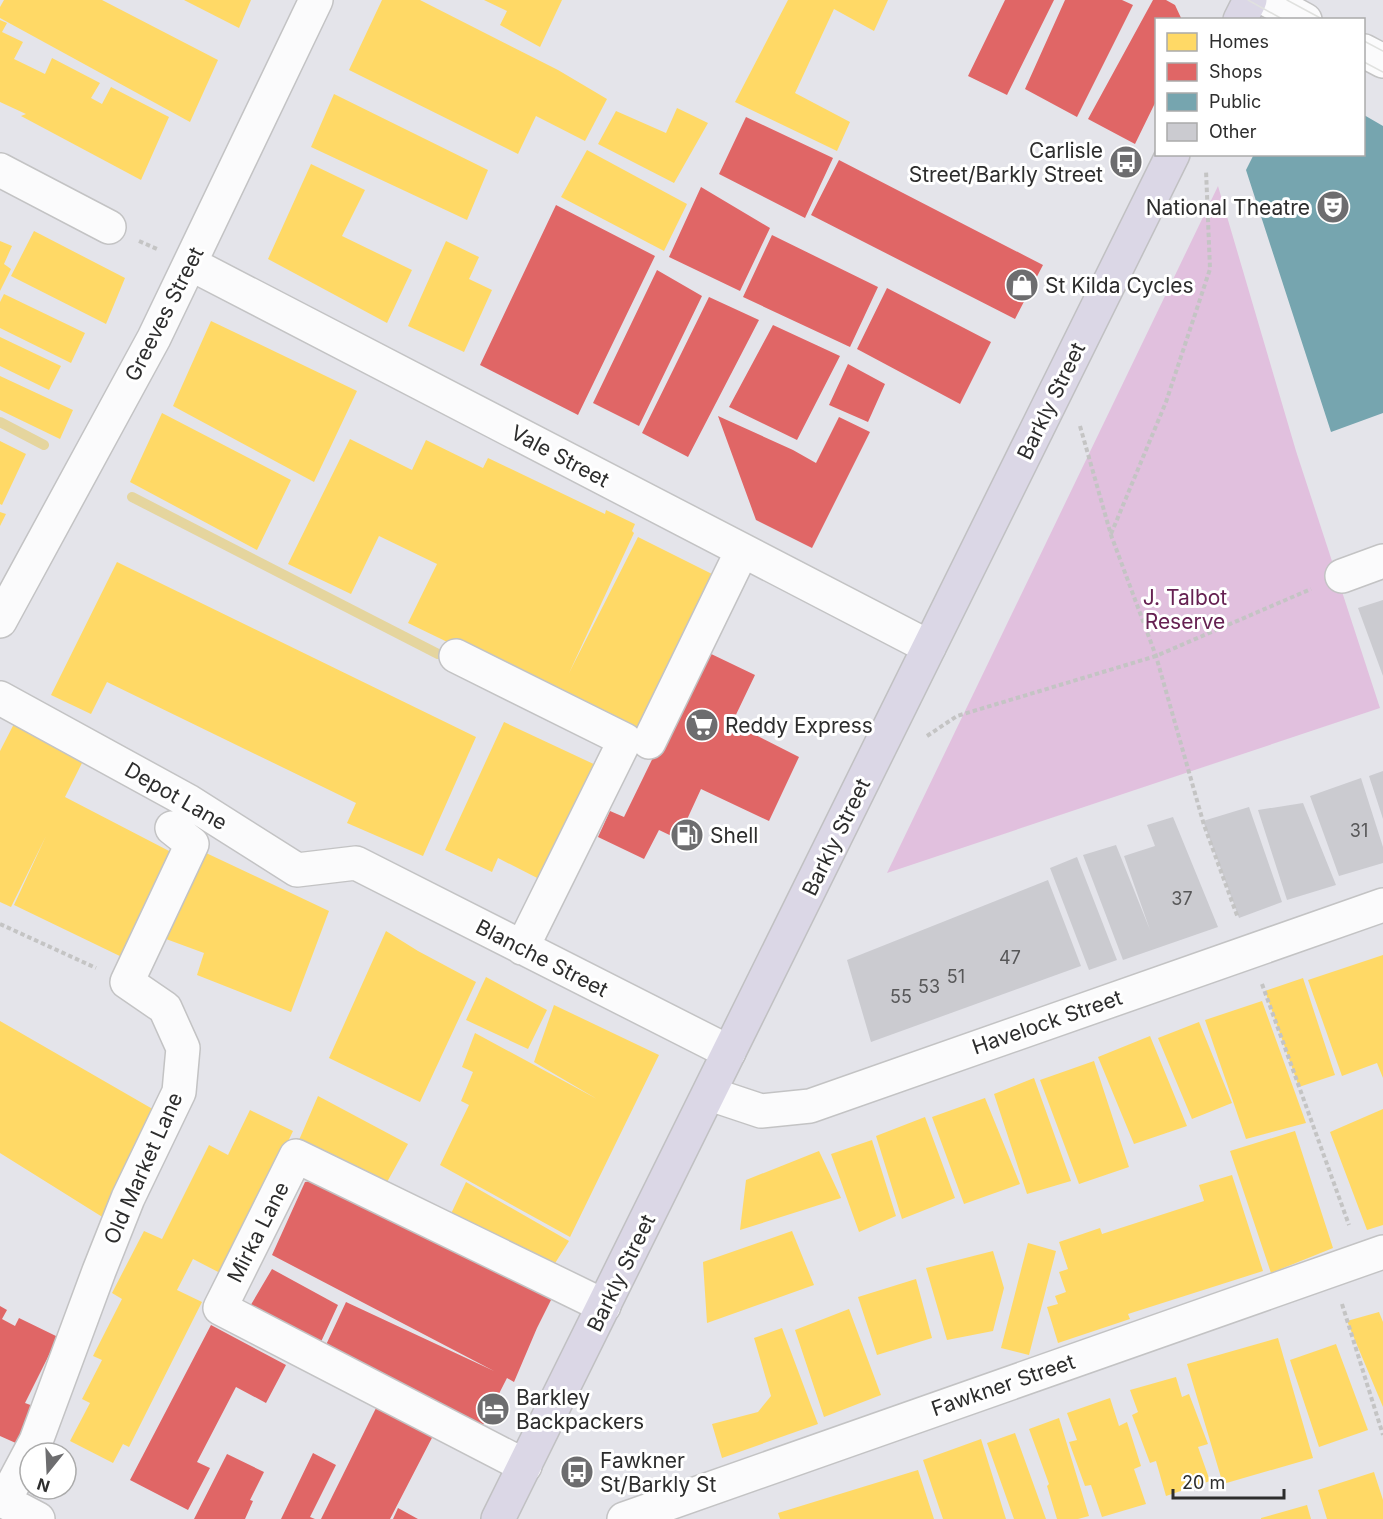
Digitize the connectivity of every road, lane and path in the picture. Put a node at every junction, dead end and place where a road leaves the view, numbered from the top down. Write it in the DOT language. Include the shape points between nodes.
graph roads {
  1 [pos="316,0"];
  2 [pos="1250,0"];
  3 [pos="1268,0"];
  4 [pos="1241,18"];
  5 [pos="1301,18"];
  6 [pos="1365,52"];
  7 [pos="1383,61"];
  8 [pos="1172,156"];
  9 [pos="1206,166"];
  10 [pos="0,170"];
  11 [pos="109,227"];
  12 [pos="191,264"];
  13 [pos="1065,373"];
  14 [pos="1111,534"];
  15 [pos="742,551"];
  16 [pos="1383,561"];
  17 [pos="1342,576"];
  18 [pos="0,621"];
  19 [pos="929,647"];
  20 [pos="456,656"];
  21 [pos="1156,656"];
  22 [pos="0,698"];
  23 [pos="921,740"];
  24 [pos="649,742"];
  25 [pos="172,828"];
  26 [pos="356,863"];
  27 [pos="1383,905"];
  28 [pos="0,924"];
  29 [pos="522,948"];
  30 [pos="1250,951"];
  31 [pos="127,982"];
  32 [pos="729,1052"];
  33 [pos="710,1094"];
  34 [pos="1372,1256"];
  35 [pos="1331,1269"];
  36 [pos="604,1306"];
  37 [pos="1383,1435"];
  38 [pos="525,1466"];
  39 [pos="2,1500"];
  40 [pos="38,1519"];
  41 [pos="498,1519"];
  42 [pos="624,1519"];
  1 -- 12 [label="street, Greeves Street"];
  2 -- 4 [label="main road"];
  3 -- 5 [label="street"];
  6 -- 7 [label="street"];
  8 -- 13 [label="main road, Barkly Street"];
  9 -- 14 [label="path" via="1210,269 1166,402"];
  10 -- 11 [label="street"];
  11 -- 12 [label="path"];
  12 -- 15 [label="street, Vale Street"];
  12 -- 18 [label="street, Greeves Street"];
  13 -- 14 [label="path"];
  13 -- 19 [label="main road, Barkly Street"];
  14 -- 21 [label="path"];
  15 -- 19 [label="street, Vale Street"];
  15 -- 24 [label="street"];
  16 -- 17 [label="street"];
  17 -- 21 [label="path"];
  19 -- 32 [label="main road, Barkly Street"];
  20 -- 29 [label="street" via="625,740"];
  21 -- 23 [label="path" via="957,716"];
  21 -- 30 [label="path" via="1204,825"];
  22 -- 26 [label="street, Depot Lane" via="188,801 297,870"];
  25 -- 31 [label="street" via="192,844"];
  26 -- 29 [label="street, Blanche Street"];
  27 -- 30 [label="street, Havelock Street"];
  28 -- 31 [label="path"];
  29 -- 32 [label="street, Blanche Street"];
  30 -- 33 [label="street, Havelock Street" via="810,1106 761,1112"];
  30 -- 34 [label="path"];
  31 -- 39 [label="street, Old Market Lane" via="165,1008 183,1048 179,1092 111,1239 36,1441"];
  32 -- 33 [label="main road, Barkly Street"];
  33 -- 36 [label="main road, Barkly Street"];
  34 -- 35 [label="street, Fawkner Street"];
  35 -- 37 [label="path"];
  35 -- 42 [label="street, Fawkner Street"];
  36 -- 38 [label="main road, Barkly Street"];
  36 -- 38 [label="street, Mirka Lane" via="296,1156 220,1308"];
  38 -- 41 [label="main road, Barkly Street"];
  39 -- 40 [label="street"];
}
